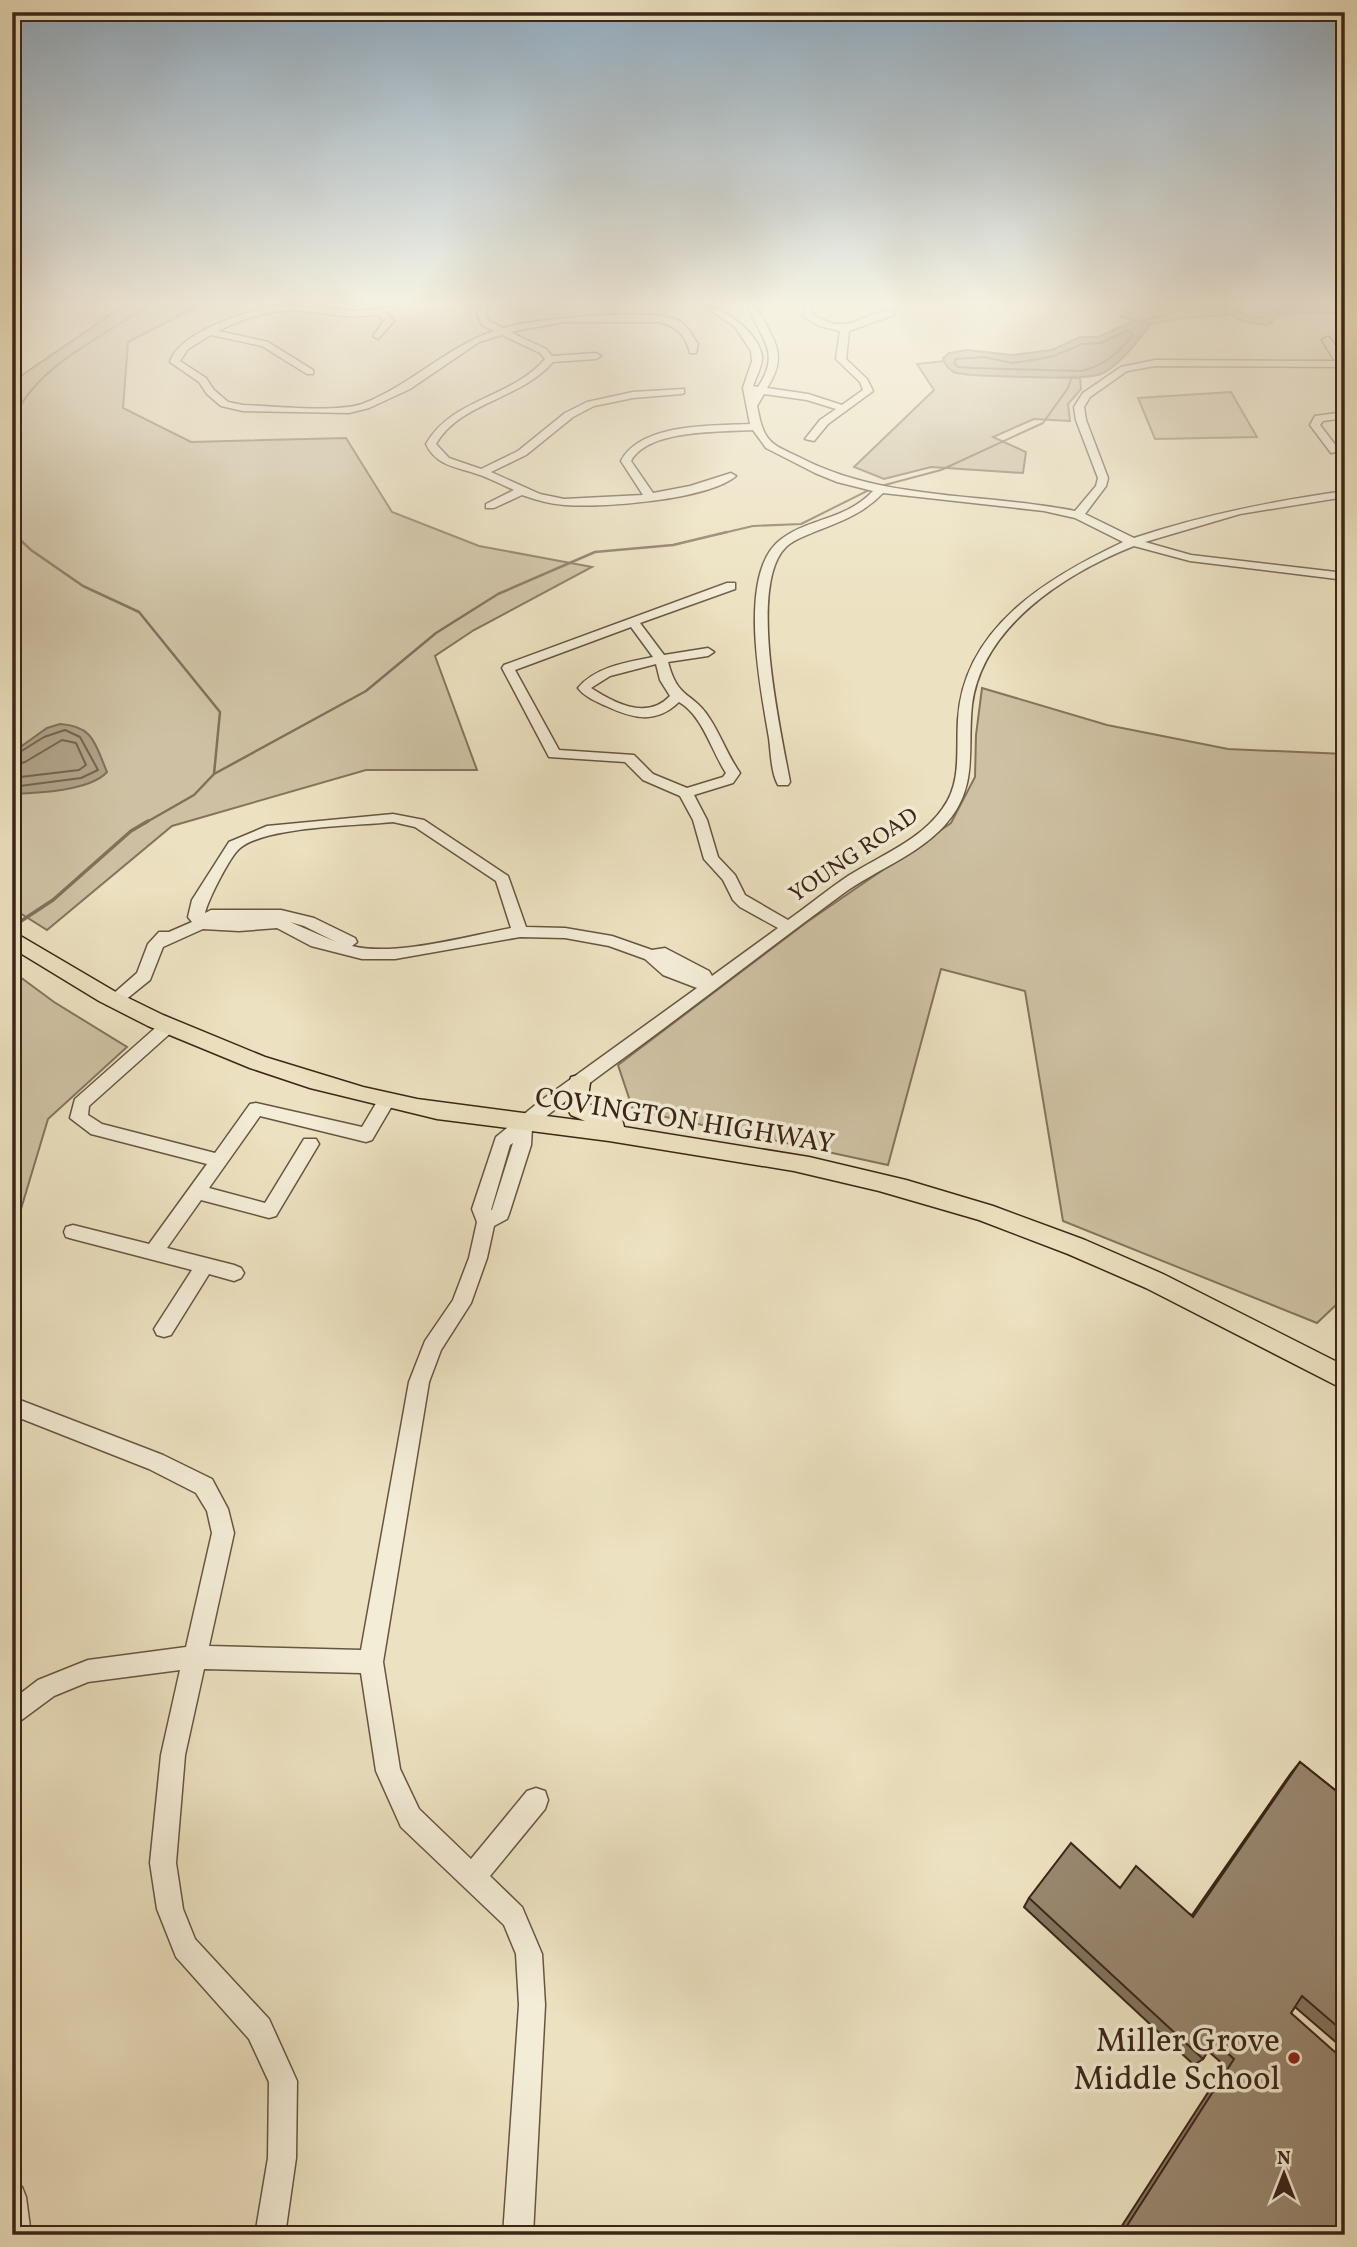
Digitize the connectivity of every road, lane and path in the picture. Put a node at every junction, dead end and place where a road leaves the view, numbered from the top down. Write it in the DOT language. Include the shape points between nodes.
graph roads {
  1 [pos="470,411"];
  2 [pos="578,411"];
  3 [pos="751,411"];
  4 [pos="838,411"];
  5 [pos="1080,411"];
  6 [pos="1345,415"];
  7 [pos="756,427"];
  8 [pos="810,439"];
  9 [pos="1335,451"];
  10 [pos="483,472"];
  11 [pos="731,476"];
  12 [pos="880,489"];
  13 [pos="522,491"];
  14 [pos="1345,494"];
  15 [pos="649,496"];
  16 [pos="490,506"];
  17 [pos="1078,515"];
  18 [pos="1133,542"];
  19 [pos="1345,577"];
  20 [pos="731,586"];
  21 [pos="633,622"];
  22 [pos="708,652"];
  23 [pos="661,659"];
  24 [pos="677,696"];
  25 [pos="783,782"];
  26 [pos="686,793"];
  27 [pos="198,920"];
  28 [pos="788,928"];
  29 [pos="520,932"];
  30 [pos="12,938"];
  31 [pos="678,943"];
  32 [pos="651,955"];
  33 [pos="710,985"];
  34 [pos="108,998"];
  35 [pos="168,1026"];
  36 [pos="579,1083"];
  37 [pos="387,1100"];
  38 [pos="523,1124"];
  39 [pos="633,1137"];
  40 [pos="310,1144"];
  41 [pos="220,1161"];
  42 [pos="197,1192"];
  43 [pos="73,1232"];
  44 [pos="154,1252"];
  45 [pos="205,1265"];
  46 [pos="234,1273"];
  47 [pos="164,1329"];
  48 [pos="1345,1379"];
  49 [pos="12,1406"];
  50 [pos="194,1657"];
  51 [pos="371,1662"];
  52 [pos="12,1715"];
  53 [pos="537,1800"];
  54 [pos="472,1878"];
  55 [pos="12,2197"];
  56 [pos="16,2235"];
  57 [pos="270,2235"];
  58 [pos="518,2235"];
  1 -- 10 [label="street" via="434,434 431,444 438,456"];
  2 -- 10 [label="street" via="522,453"];
  3 -- 7 [label="street"];
  4 -- 8 [label="street"];
  5 -- 17 [label="street" via="1103,478"];
  6 -- 9 [label="street" via="1320,418 1315,425"];
  7 -- 12 [label="street" via="770,446 810,467"];
  7 -- 15 [label="street" via="665,435 639,443 626,461"];
  10 -- 13 [label="street"];
  11 -- 15 [label="street"];
  12 -- 17 [label="street"];
  12 -- 25 [label="street" via="853,512 778,547 767,566 761,644"];
  13 -- 15 [label="street" via="591,504"];
  13 -- 16 [label="street"];
  14 -- 18 [label="street, YOUNG ROAD" via="1189,521"];
  17 -- 18 [label="street"];
  18 -- 19 [label="street" via="1190,558"];
  18 -- 28 [label="street, YOUNG ROAD" via="1039,592 1014,613 984,650 969,686 961,789 940,822"];
  20 -- 21 [label="street"];
  21 -- 23 [label="street"];
  21 -- 26 [label="street" via="508,668 554,754 629,758 648,777"];
  22 -- 23 [label="street"];
  23 -- 24 [label="street" via="666,680"];
  23 -- 24 [label="street" via="589,681 584,688 589,695 633,714 660,709"];
  24 -- 26 [label="street" via="703,718 733,773 728,780"];
  26 -- 28 [label="street" via="700,820 711,859 730,878 738,897"];
  27 -- 29 [label="street" via="239,926 279,923 347,952 396,954"];
  27 -- 29 [label="street" via="200,900 234,845 267,830 393,818 419,822 503,879"];
  27 -- 34 [label="street" via="153,951 144,976"];
  28 -- 33 [label="street, YOUNG ROAD"];
  29 -- 32 [label="street" via="582,935"];
  30 -- 34 [label="main road, COVINGTON HIGHWAY"];
  31 -- 32 [label="street"];
  32 -- 33 [label="street" via="655,962 679,968 692,983"];
  33 -- 36 [label="street, YOUNG ROAD"];
  34 -- 35 [label="main road, COVINGTON HIGHWAY"];
  35 -- 37 [label="main road, COVINGTON HIGHWAY" via="269,1068"];
  35 -- 41 [label="street" via="81,1103 79,1118 97,1129"];
  36 -- 38 [label="street, YOUNG ROAD"];
  36 -- 39 [label="main road" via="579,1109"];
  37 -- 38 [label="main road, COVINGTON HIGHWAY"];
  37 -- 41 [label="street" via="366,1135 256,1109"];
  38 -- 39 [label="main road, COVINGTON HIGHWAY"];
  38 -- 51 [label="street" via="522,1145 500,1214 486,1222 461,1303 432,1347 419,1382"];
  39 -- 48 [label="main road, COVINGTON HIGHWAY" via="822,1168 931,1196 1035,1230 1246,1325"];
  40 -- 42 [label="street" via="269,1210"];
  41 -- 42 [label="street"];
  42 -- 44 [label="street"];
  43 -- 44 [label="street"];
  44 -- 45 [label="street"];
  45 -- 46 [label="street"];
  45 -- 47 [label="street"];
  49 -- 50 [label="street" via="156,1462 204,1486 223,1533"];
  50 -- 51 [label="street"];
  50 -- 52 [label="street" via="88,1671 46,1688"];
  50 -- 57 [label="street" via="173,1755 163,1863 170,1909 185,1948 259,2029 283,2081 282,2158"];
  51 -- 54 [label="street" via="388,1771 410,1818"];
  53 -- 54 [label="street"];
  54 -- 58 [label="street" via="513,1916 529,1954 532,2005"];
  55 -- 56 [label="street"];
}
